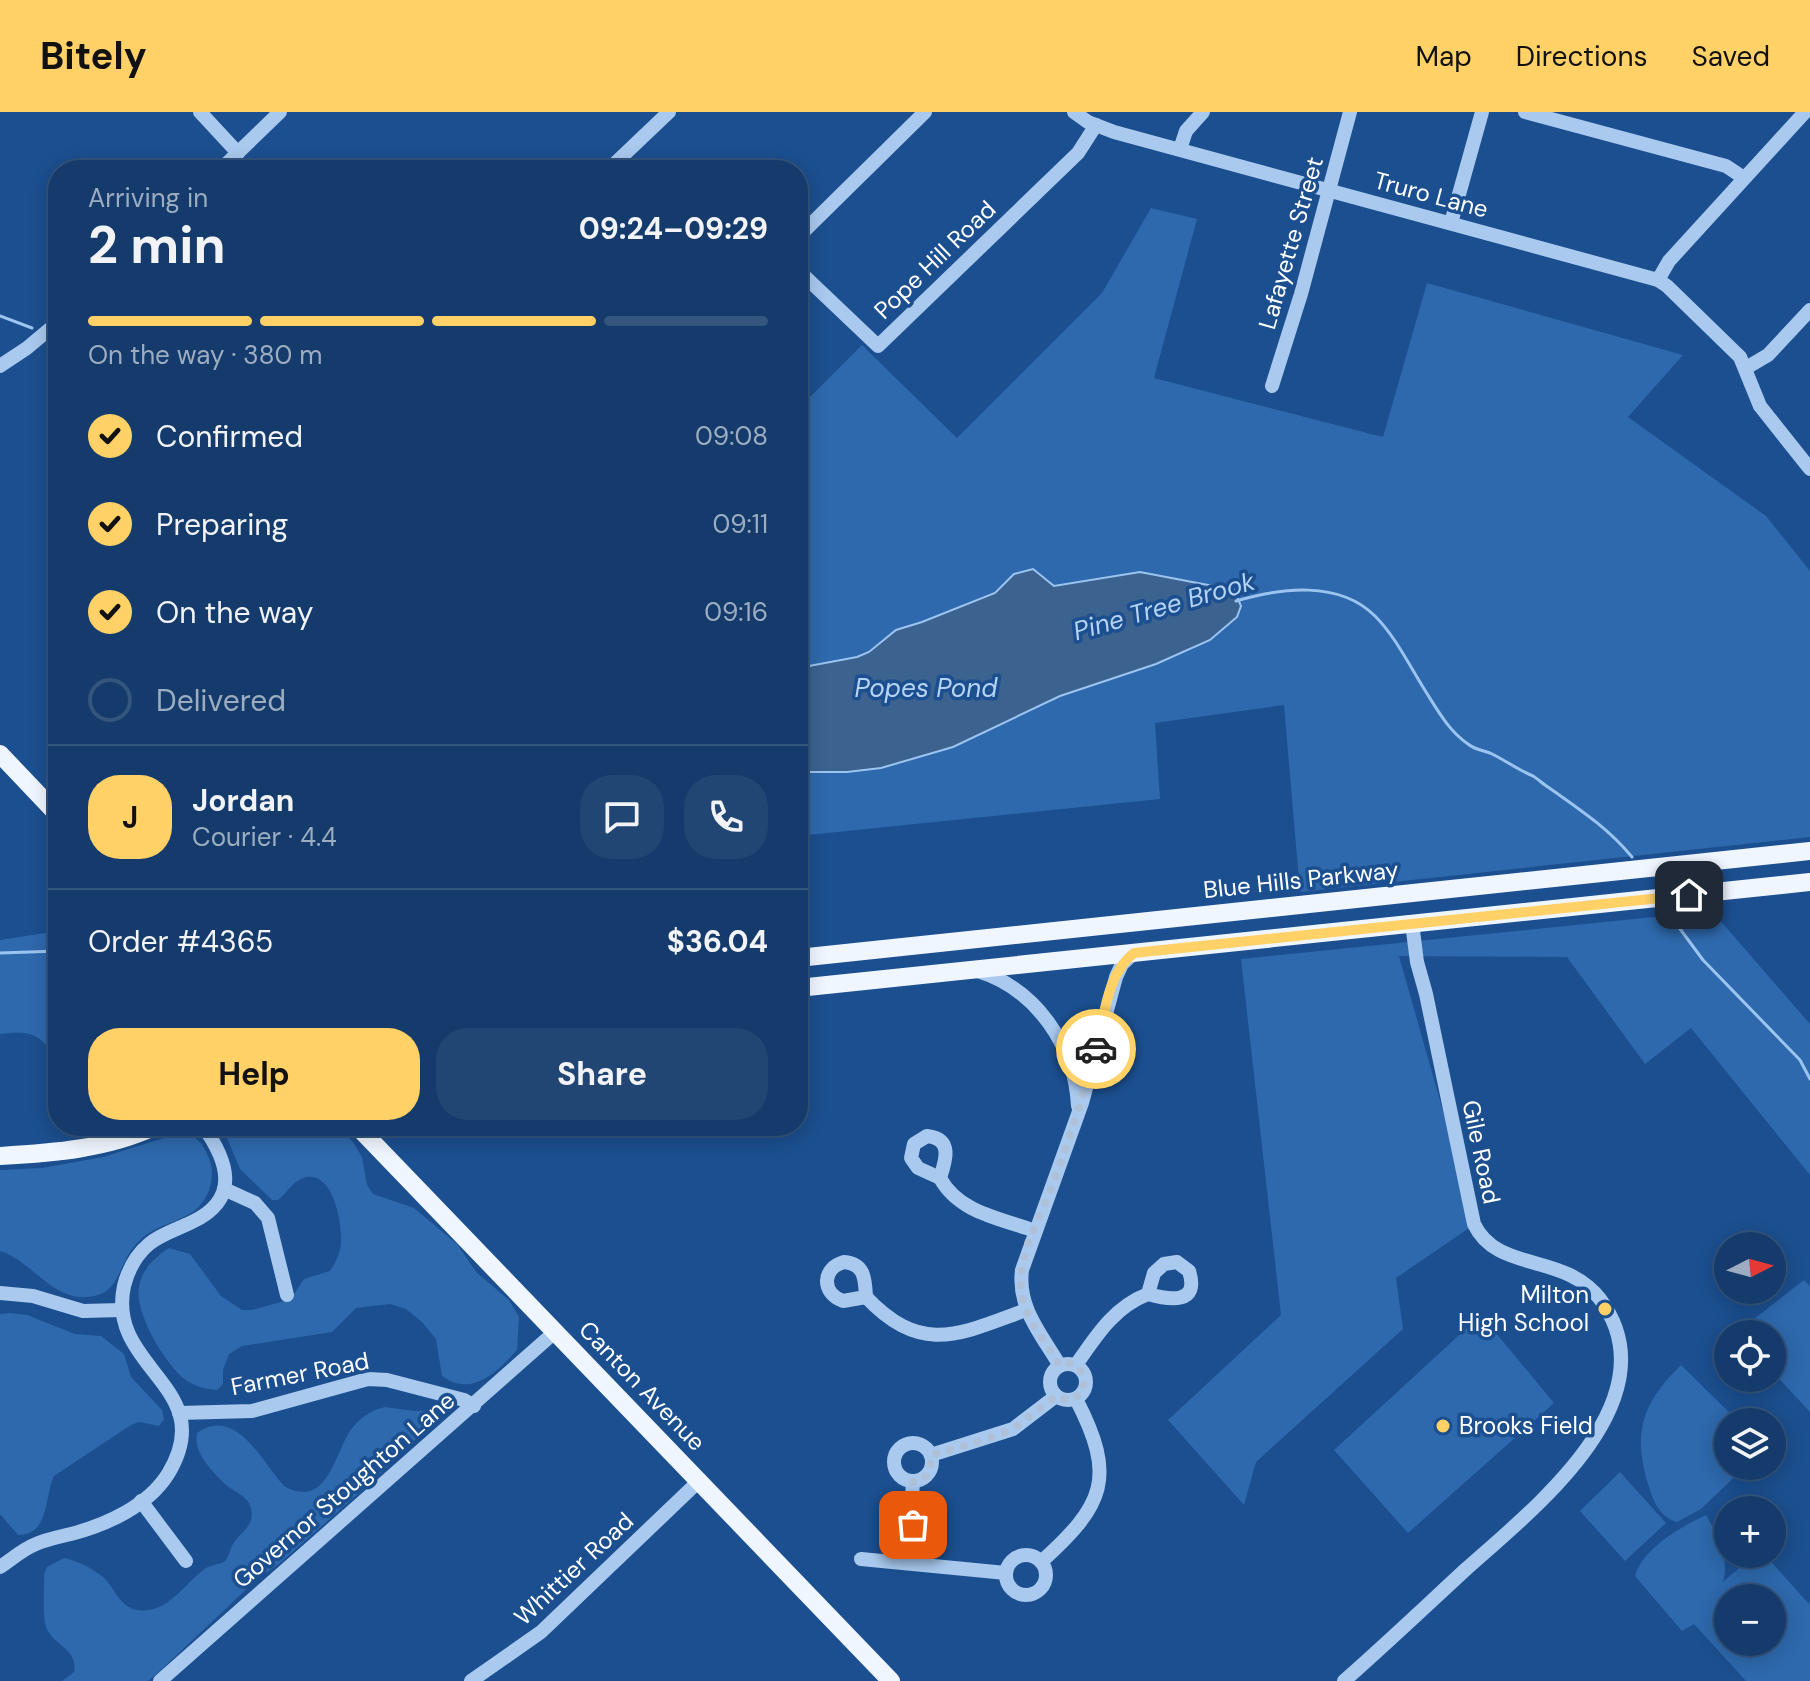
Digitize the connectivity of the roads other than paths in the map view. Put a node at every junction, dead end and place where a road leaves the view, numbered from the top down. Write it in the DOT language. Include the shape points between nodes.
graph roads {
  1 [pos="200,112"];
  2 [pos="280,112"];
  3 [pos="669,112"];
  4 [pos="925,112"];
  5 [pos="1074,112"];
  6 [pos="1203,112"];
  7 [pos="1350,112"];
  8 [pos="1482,112"];
  9 [pos="1525,112"];
  10 [pos="1805,112"];
  11 [pos="1096,125"];
  12 [pos="1180,149"];
  13 [pos="238,153"];
  14 [pos="231,160"];
  15 [pos="619,160"];
  16 [pos="1744,178"];
  17 [pos="1329,190"];
  18 [pos="1451,223"];
  19 [pos="808,227"];
  20 [pos="808,280"];
  21 [pos="1658,280"];
  22 [pos="1810,310"];
  23 [pos="48,330"];
  24 [pos="0,366"];
  25 [pos="1746,368"];
  26 [pos="1272,386"];
  27 [pos="1810,469"];
  28 [pos="0,754"];
  29 [pos="48,804"];
  30 [pos="1810,851"];
  31 [pos="1810,882"];
  32 [pos="1412,923"];
  33 [pos="870,951"];
  34 [pos="1134,953"];
  35 [pos="808,957"];
  36 [pos="975,970"];
  37 [pos="874,981"];
  38 [pos="808,987"];
  39 [pos="1101,1031"];
  40 [pos="1057,1037"];
  41 [pos="1078,1115"];
  42 [pos="132,1136"];
  43 [pos="209,1136"];
  44 [pos="367,1136"];
  45 [pos="0,1156"];
  46 [pos="940,1178"];
  47 [pos="224,1189"];
  48 [pos="1035,1231"];
  49 [pos="0,1293"];
  50 [pos="1148,1294"];
  51 [pos="287,1295"];
  52 [pos="866,1297"];
  53 [pos="122,1310"];
  54 [pos="1026,1310"];
  55 [pos="556,1331"];
  56 [pos="1068,1366"];
  57 [pos="1056,1396"];
  58 [pos="1076,1399"];
  59 [pos="474,1406"];
  60 [pos="179,1413"];
  61 [pos="931,1455"];
  62 [pos="700,1480"];
  63 [pos="913,1481"];
  64 [pos="141,1501"];
  65 [pos="861,1559"];
  66 [pos="186,1561"];
  67 [pos="1041,1562"];
  68 [pos="908,1563"];
  69 [pos="0,1567"];
  70 [pos="1006,1573"];
  71 [pos="160,1681"];
  72 [pos="471,1681"];
  73 [pos="891,1681"];
  74 [pos="1344,1681"];
  1 -- 13 [label="street"];
  2 -- 13 [label="street"];
  3 -- 15 [label="street"];
  4 -- 19 [label="street"];
  5 -- 11 [label="street, Truro Lane"];
  6 -- 12 [label="street" via="1186,131"];
  7 -- 17 [label="street, Lafayette Street"];
  8 -- 18 [label="street"];
  9 -- 16 [label="street" via="1720,164"];
  10 -- 16 [label="street"];
  11 -- 12 [label="street, Truro Lane"];
  11 -- 20 [label="street, Pope Hill Road" via="1078,153 878,346"];
  12 -- 17 [label="street, Truro Lane"];
  13 -- 14 [label="street"];
  16 -- 21 [label="street"];
  17 -- 18 [label="street, Truro Lane"];
  17 -- 26 [label="street, Lafayette Street"];
  18 -- 21 [label="street, Truro Lane"];
  21 -- 25 [label="street, Truro Lane" via="1722,338"];
  22 -- 25 [label="street" via="1768,355"];
  23 -- 24 [label="street"];
  25 -- 27 [label="street, Truro Lane" via="1760,406"];
  28 -- 29 [label="main road"];
  30 -- 33 [label="main road, Blue Hills Parkway"];
  31 -- 32 [label="main road"];
  32 -- 34 [label="main road"];
  32 -- 74 [label="street, Gile Road" via="1474,1224 1497,1250 1560,1269 1593,1291 1615,1329 1620,1369 1606,1418 1573,1467"];
  33 -- 35 [label="main road, Blue Hills Parkway"];
  33 -- 37 [label="main road"];
  34 -- 36 [label="main road"];
  34 -- 39 [label="street" via="1116,977"];
  36 -- 37 [label="main road"];
  36 -- 40 [label="street" via="1019,991"];
  37 -- 38 [label="main road"];
  39 -- 40 [label="street" via="1084,1044"];
  39 -- 41 [label="street"];
  40 -- 41 [label="street" via="1073,1075"];
  41 -- 48 [label="street"];
  42 -- 45 [label="main road"];
  43 -- 47 [label="street" via="224,1161"];
  44 -- 55 [label="main road, Canton Avenue"];
  46 -- 48 [label="street" via="962,1204"];
  47 -- 51 [label="street" via="255,1203 268,1218"];
  47 -- 53 [label="street" via="200,1219 155,1240 139,1254 127,1275"];
  48 -- 54 [label="street" via="1021,1278"];
  49 -- 53 [label="street" via="41,1297 83,1311"];
  50 -- 56 [label="street" via="1112,1317"];
  52 -- 54 [label="street" via="899,1324 943,1336"];
  53 -- 60 [label="street" via="132,1344 169,1390"];
  54 -- 56 [label="street"];
  55 -- 59 [label="street, Governor Stoughton Lane"];
  55 -- 62 [label="main road, Canton Avenue"];
  56 -- 57 [label="street" via="1055,1370"];
  56 -- 58 [label="street" via="1083,1374"];
  57 -- 58 [label="street"];
  57 -- 61 [label="street" via="1013,1429"];
  58 -- 67 [label="street" via="1098,1452 1098,1493 1082,1523"];
  59 -- 60 [label="street, Farmer Road" via="375,1379 252,1411"];
  59 -- 71 [label="street, Governor Stoughton Lane"];
  60 -- 64 [label="street" via="173,1464"];
  61 -- 63 [label="street" via="930,1472"];
  61 -- 63 [label="street" via="915,1443 897,1451 896,1470"];
  62 -- 72 [label="street, Whittier Road" via="541,1632"];
  62 -- 73 [label="main road, Canton Avenue"];
  63 -- 68 [label="street"];
  64 -- 66 [label="street"];
  64 -- 69 [label="street" via="104,1523 34,1544"];
  65 -- 68 [label="street"];
  67 -- 70 [label="street" via="1021,1556 1011,1561"];
  67 -- 70 [label="street" via="1045,1582 1030,1595 1014,1591"];
  68 -- 70 [label="street"];
}
